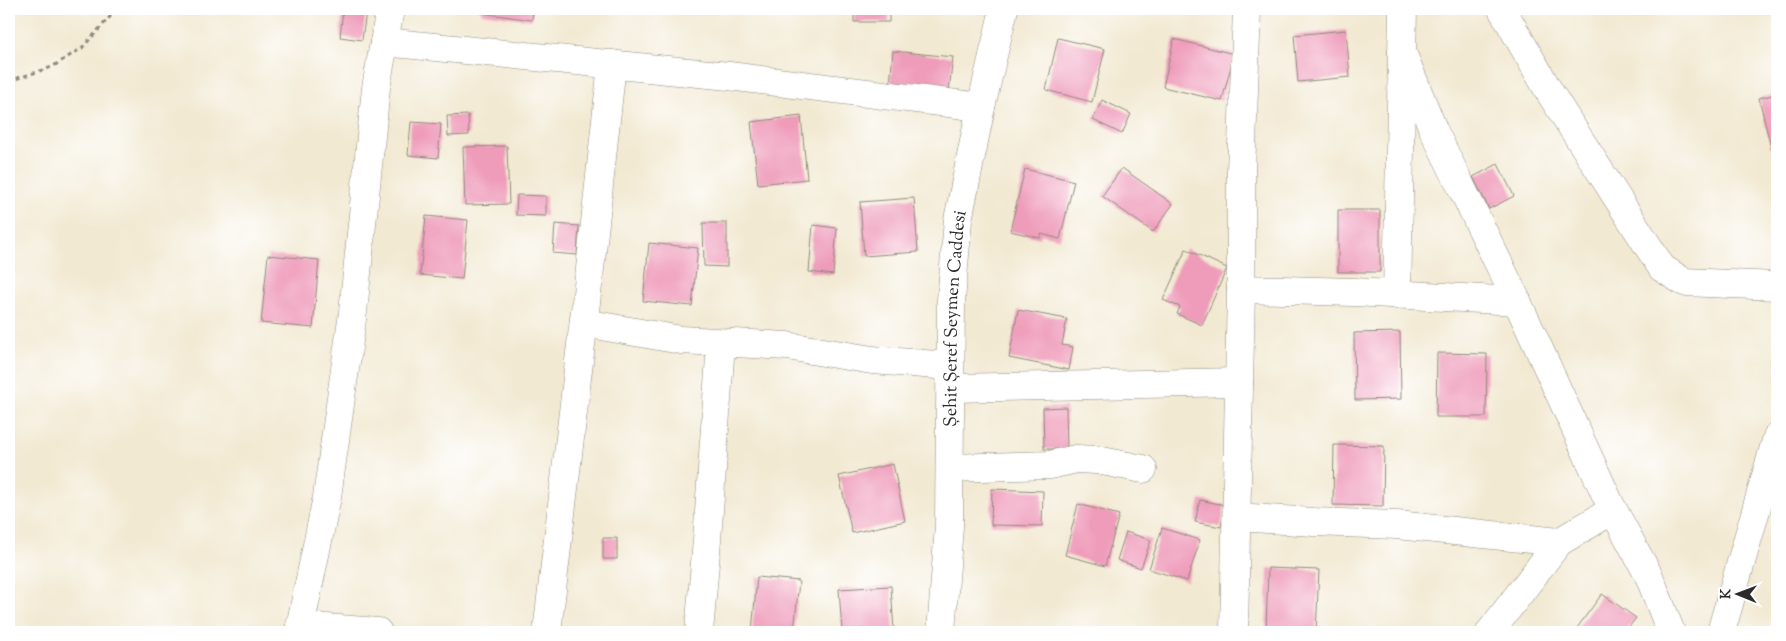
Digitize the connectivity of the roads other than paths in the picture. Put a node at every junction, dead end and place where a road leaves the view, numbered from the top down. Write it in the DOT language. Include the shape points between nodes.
graph roads {
  1 [pos="390,9"];
  2 [pos="1004,9"];
  3 [pos="1247,9"];
  4 [pos="1403,9"];
  5 [pos="1502,9"];
  6 [pos="384,42"];
  7 [pos="1402,52"];
  8 [pos="612,64"];
  9 [pos="981,107"];
  10 [pos="1777,286"];
  11 [pos="1241,289"];
  12 [pos="1397,295"];
  13 [pos="1517,301"];
  14 [pos="584,323"];
  15 [pos="721,343"];
  16 [pos="950,377"];
  17 [pos="1240,382"];
  18 [pos="1777,437"];
  19 [pos="950,468"];
  20 [pos="1143,469"];
  21 [pos="1613,510"];
  22 [pos="1237,517"];
  23 [pos="1558,542"];
  24 [pos="300,629"];
  25 [pos="378,632"];
  26 [pos="547,632"];
  27 [pos="699,632"];
  28 [pos="941,632"];
  29 [pos="1234,632"];
  30 [pos="1490,632"];
  31 [pos="1671,632"];
  32 [pos="1721,632"];
  1 -- 6 [label="street"];
  2 -- 9 [label="street, Şehit Şeref Seymen Caddesi"];
  3 -- 11 [label="street" via="1241,172"];
  4 -- 7 [label="street"];
  5 -- 10 [label="street" via="1550,93 1662,268 1684,282"];
  6 -- 8 [label="street"];
  6 -- 24 [label="street" via="376,88 353,312 327,497"];
  7 -- 12 [label="street"];
  7 -- 13 [label="street" via="1433,128"];
  8 -- 9 [label="street"];
  8 -- 14 [label="street"];
  9 -- 16 [label="street, Şehit Şeref Seymen Caddesi" via="958,220 951,302"];
  11 -- 12 [label="street"];
  11 -- 17 [label="street"];
  12 -- 13 [label="street"];
  13 -- 21 [label="street"];
  14 -- 15 [label="street"];
  14 -- 26 [label="street"];
  15 -- 16 [label="street" via="787,346"];
  15 -- 27 [label="street"];
  16 -- 17 [label="street"];
  16 -- 19 [label="street, Şehit Şeref Seymen Caddesi"];
  17 -- 22 [label="street"];
  18 -- 32 [label="street"];
  19 -- 20 [label="street" via="1050,465 1076,459"];
  19 -- 28 [label="street, Şehit Şeref Seymen Caddesi" via="949,535"];
  21 -- 23 [label="street"];
  21 -- 31 [label="street" via="1649,576"];
  22 -- 23 [label="street" via="1397,526"];
  22 -- 29 [label="street"];
  23 -- 30 [label="street"];
  24 -- 25 [label="street"];
}
